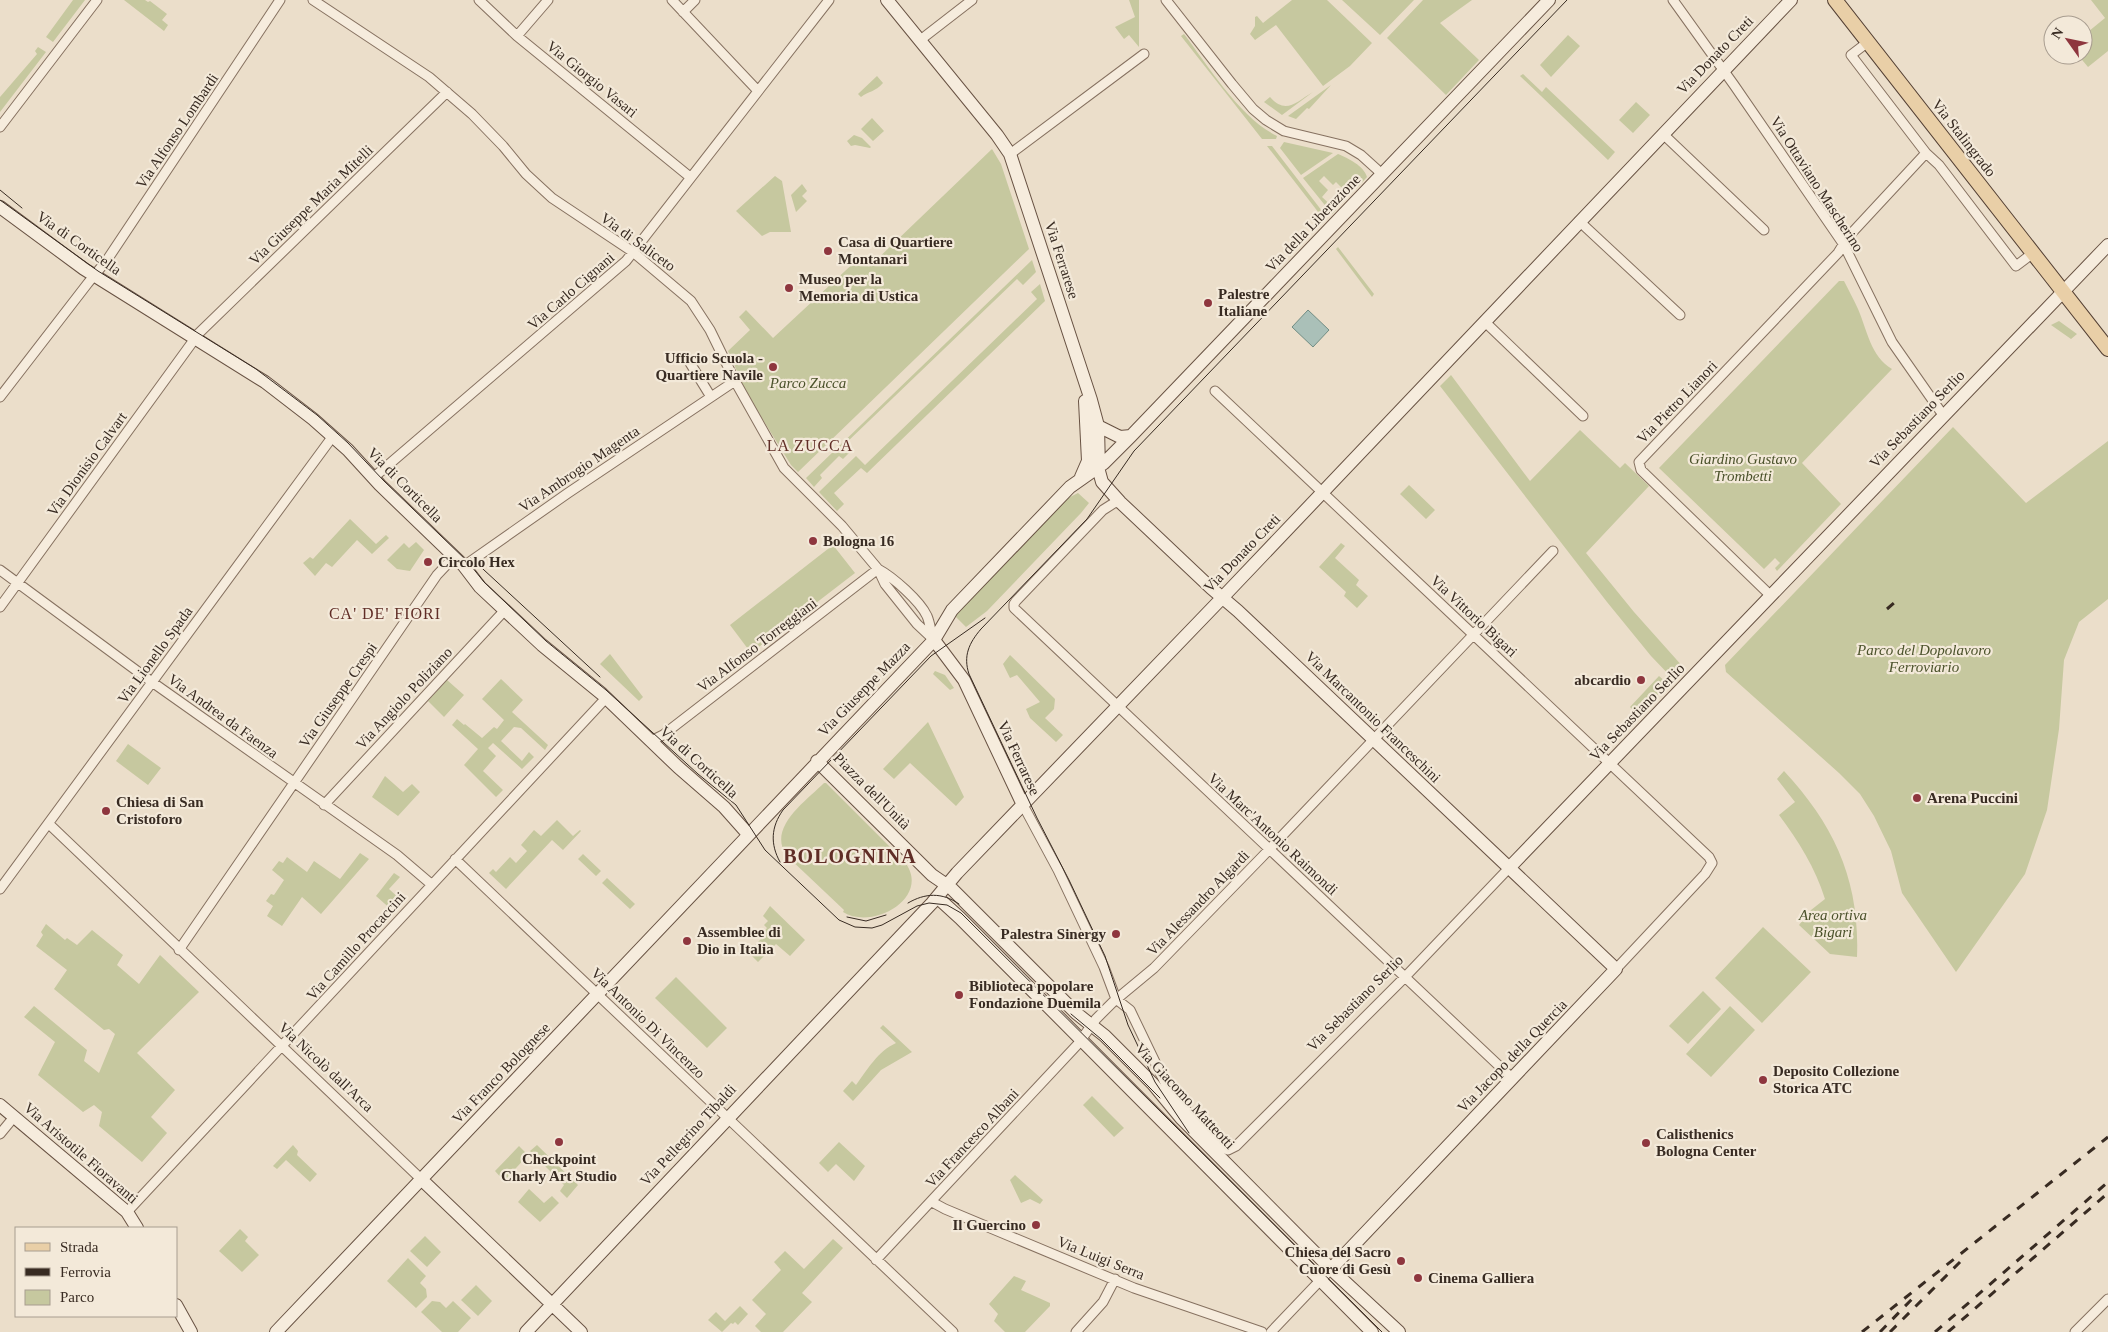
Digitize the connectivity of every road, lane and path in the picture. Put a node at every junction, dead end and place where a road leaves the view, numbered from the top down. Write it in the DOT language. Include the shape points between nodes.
graph roads {
  1 [pos="97,0"];
  2 [pos="280,0"];
  3 [pos="312,0"];
  4 [pos="479,0"];
  5 [pos="548,0"];
  6 [pos="672,0"];
  7 [pos="695,0"];
  8 [pos="829,0"];
  9 [pos="887,0"];
  10 [pos="972,0"];
  11 [pos="1166,0"];
  12 [pos="1549,0"];
  13 [pos="1673,0"];
  14 [pos="1791,0"];
  15 [pos="1835,0"];
  16 [pos="683,12"];
  17 [pos="517,36"];
  18 [pos="919,41"];
  19 [pos="1868,42"];
  20 [pos="1144,54"];
  21 [pos="1724,70"];
  22 [pos="758,91"];
  23 [pos="447,92"];
  24 [pos="0,127"];
  25 [pos="1663,134"];
  26 [pos="1926,153"];
  27 [pos="1010,154"];
  28 [pos="1382,174"];
  29 [pos="690,177"];
  30 [pos="0,208"];
  31 [pos="1580,221"];
  32 [pos="1764,230"];
  33 [pos="1844,245"];
  34 [pos="2108,246"];
  35 [pos="633,252"];
  36 [pos="2033,253"];
  37 [pos="94,275"];
  38 [pos="2063,292"];
  39 [pos="1680,315"];
  40 [pos="1484,321"];
  41 [pos="196,338"];
  42 [pos="2108,349"];
  43 [pos="687,358"];
  44 [pos="1083,376"];
  45 [pos="735,381"];
  46 [pos="1215,391"];
  47 [pos="0,397"];
  48 [pos="711,397"];
  49 [pos="1943,415"];
  50 [pos="1583,416"];
  51 [pos="1098,426"];
  52 [pos="333,436"];
  53 [pos="1131,436"];
  54 [pos="1098,467"];
  55 [pos="1082,477"];
  56 [pos="373,478"];
  57 [pos="1322,492"];
  58 [pos="1120,502"];
  59 [pos="1552,551"];
  60 [pos="454,557"];
  61 [pos="464,566"];
  62 [pos="878,569"];
  63 [pos="0,570"];
  64 [pos="17,583"];
  65 [pos="1771,596"];
  66 [pos="1222,598"];
  67 [pos="0,606"];
  68 [pos="505,610"];
  69 [pos="1474,634"];
  70 [pos="934,640"];
  71 [pos="152,682"];
  72 [pos="606,698"];
  73 [pos="1117,706"];
  74 [pos="1373,740"];
  75 [pos="651,741"];
  76 [pos="817,760"];
  77 [pos="1611,764"];
  78 [pos="293,784"];
  79 [pos="324,805"];
  80 [pos="1023,805"];
  81 [pos="49,824"];
  82 [pos="748,834"];
  83 [pos="1270,850"];
  84 [pos="455,859"];
  85 [pos="1712,863"];
  86 [pos="1509,868"];
  87 [pos="431,884"];
  88 [pos="0,890"];
  89 [pos="941,892"];
  90 [pos="179,950"];
  91 [pos="1616,968"];
  92 [pos="1404,977"];
  93 [pos="598,995"];
  94 [pos="1116,999"];
  95 [pos="1086,1032"];
  96 [pos="282,1047"];
  97 [pos="1513,1079"];
  98 [pos="1168,1089"];
  99 [pos="0,1105"];
  100 [pos="14,1117"];
  101 [pos="727,1117"];
  102 [pos="0,1134"];
  103 [pos="1229,1150"];
  104 [pos="421,1179"];
  105 [pos="932,1202"];
  106 [pos="127,1212"];
  107 [pos="136,1227"];
  108 [pos="876,1260"];
  109 [pos="1331,1269"];
  110 [pos="1115,1279"];
  111 [pos="1321,1280"];
  112 [pos="2108,1299"];
  113 [pos="552,1304"];
  114 [pos="178,1308"];
  115 [pos="191,1330"];
  116 [pos="276,1332"];
  117 [pos="526,1332"];
  118 [pos="581,1332"];
  119 [pos="953,1332"];
  120 [pos="1076,1332"];
  121 [pos="1262,1332"];
  122 [pos="1271,1332"];
  123 [pos="1372,1332"];
  124 [pos="1399,1332"];
  125 [pos="2075,1332"];
  1 -- 24 [label="street"];
  2 -- 37 [label="street, Via Alfonso Lombardi" via="108,260"];
  3 -- 23 [label="street, Via di Saliceto"];
  4 -- 17 [label="street, Via Giorgio Vasari"];
  5 -- 17 [label="street"];
  6 -- 16 [label="street"];
  7 -- 16 [label="street"];
  8 -- 22 [label="street, Via Carlo Cignani"];
  9 -- 18 [label="main road, Via Ferrarese"];
  10 -- 18 [label="street"];
  11 -- 28 [label="street" via="1232,84 1266,120 1284,131 1346,146"];
  12 -- 28 [label="main road, Via della Liberazione"];
  13 -- 21 [label="street, Via Ottaviano Mascherino"];
  14 -- 21 [label="main road, Via Donato Creti"];
  15 -- 19 [label="main road, Via Stalingrado"];
  16 -- 22 [label="street"];
  17 -- 29 [label="street, Via Giorgio Vasari"];
  18 -- 27 [label="main road, Via Ferrarese"];
  19 -- 26 [label="street" via="1851,55"];
  19 -- 36 [label="main road, Via Stalingrado"];
  20 -- 27 [label="street"];
  21 -- 25 [label="main road, Via Donato Creti"];
  21 -- 33 [label="street, Via Ottaviano Mascherino"];
  22 -- 29 [label="street, Via Carlo Cignani"];
  23 -- 35 [label="street, Via di Saliceto" via="552,198"];
  23 -- 41 [label="street, Via Giuseppe Maria Mitelli"];
  25 -- 31 [label="main road, Via Donato Creti"];
  25 -- 32 [label="street"];
  26 -- 33 [label="street"];
  26 -- 36 [label="street" via="1939,164 2016,266"];
  27 -- 44 [label="main road, Via Ferrarese"];
  28 -- 53 [label="main road, Via della Liberazione"];
  29 -- 35 [label="street, Via Carlo Cignani"];
  30 -- 37 [label="main road, Via di Corticella"];
  31 -- 39 [label="street"];
  31 -- 40 [label="main road, Via Donato Creti"];
  33 -- 49 [label="street, Via Ottaviano Mascherino" via="1892,342"];
  33 -- 65 [label="street, Via Pietro Lianori" via="1639,462 1641,470"];
  34 -- 38 [label="main road, Via Sebastiano Serlio"];
  35 -- 45 [label="street, Via di Saliceto" via="699,311"];
  35 -- 56 [label="street, Via Carlo Cignani"];
  36 -- 38 [label="main road, Via Stalingrado"];
  37 -- 41 [label="main road, Via di Corticella"];
  37 -- 47 [label="street, Via Alfonso Lombardi"];
  38 -- 42 [label="main road, Via Stalingrado"];
  38 -- 49 [label="main road, Via Sebastiano Serlio"];
  40 -- 50 [label="street"];
  40 -- 57 [label="main road, Via Donato Creti"];
  41 -- 52 [label="main road, Via di Corticella" via="276,390"];
  41 -- 64 [label="street, Via Dionisio Calvart"];
  43 -- 48 [label="street"];
  44 -- 51 [label="main road, Via Ferrarese"];
  44 -- 55 [label="main road, Via Ferrarese" via="1088,461"];
  45 -- 48 [label="street, Via Ambrogio Magenta"];
  45 -- 62 [label="street, Via di Saliceto" via="784,468 842,526"];
  46 -- 57 [label="street, Via Vittorio Bigari"];
  48 -- 61 [label="street, Via Ambrogio Magenta"];
  49 -- 65 [label="main road, Via Sebastiano Serlio"];
  51 -- 53 [label="main road" via="1118,436"];
  51 -- 54 [label="main road, Via Ferrarese"];
  52 -- 56 [label="main road, Via di Corticella"];
  52 -- 71 [label="street, Via Lionello Spada"];
  53 -- 54 [label="main road, Via della Liberazione"];
  54 -- 55 [label="main road"];
  54 -- 58 [label="main road, Via Marcantonio Franceschini" via="1101,480"];
  55 -- 70 [label="main road" via="952,610"];
  56 -- 60 [label="main road, Via di Corticella"];
  57 -- 66 [label="main road, Via Donato Creti"];
  57 -- 69 [label="street, Via Vittorio Bigari"];
  58 -- 66 [label="main road, Via Marcantonio Franceschini"];
  58 -- 73 [label="street, Via Marc'Antonio Raimondi" via="1114,502 1103,510 1014,604 1015,610"];
  59 -- 69 [label="street, Via Alessandro Algardi"];
  60 -- 61 [label="main road, Via di Corticella"];
  60 -- 78 [label="street, Via Giuseppe Crespi" via="437,575"];
  61 -- 68 [label="main road, Via di Corticella" via="480,587"];
  62 -- 70 [label="street, Via di Saliceto" via="885,584"];
  62 -- 70 [label="street, Via di Saliceto" via="892,576 927,616"];
  62 -- 75 [label="street, Via Alfonso Torreggiani"];
  63 -- 64 [label="street, Via Andrea da Faenza"];
  64 -- 67 [label="street, Via Dionisio Calvart"];
  64 -- 71 [label="street, Via Andrea da Faenza"];
  65 -- 77 [label="main road, Via Sebastiano Serlio"];
  66 -- 73 [label="main road, Via Donato Creti"];
  66 -- 74 [label="main road, Via Marcantonio Franceschini"];
  68 -- 72 [label="main road, Via di Corticella"];
  68 -- 79 [label="street, Via Angiolo Poliziano"];
  69 -- 74 [label="street, Via Alessandro Algardi"];
  69 -- 77 [label="street, Via Vittorio Bigari"];
  70 -- 76 [label="main road, Via Giuseppe Mazza"];
  70 -- 80 [label="main road, Via Ferrarese" via="964,680"];
  71 -- 78 [label="street, Via Andrea da Faenza"];
  71 -- 81 [label="street, Via Lionello Spada"];
  72 -- 75 [label="main road, Via di Corticella"];
  72 -- 84 [label="street, Via Camillo Procaccini"];
  73 -- 80 [label="main road, Via Donato Creti"];
  73 -- 83 [label="street, Via Marc'Antonio Raimondi"];
  74 -- 83 [label="street, Via Alessandro Algardi"];
  74 -- 86 [label="main road, Via Marcantonio Franceschini"];
  75 -- 82 [label="main road, Via di Corticella" via="728,811"];
  76 -- 82 [label="main road, Piazza dell'Unità"];
  76 -- 89 [label="main road, Piazza dell'Unità" via="932,875"];
  77 -- 85 [label="street, Via Vittorio Bigari" via="1706,853"];
  77 -- 86 [label="main road, Via Sebastiano Serlio"];
  78 -- 79 [label="street, Via Andrea da Faenza"];
  78 -- 90 [label="street, Via Giuseppe Crespi"];
  79 -- 87 [label="street, Via Andrea da Faenza" via="397,855"];
  80 -- 89 [label="main road"];
  80 -- 94 [label="street, Via Ferrarese" via="1058,870"];
  81 -- 88 [label="street, Via Lionello Spada"];
  81 -- 90 [label="street, Via Nicolò dall'Arca"];
  82 -- 93 [label="main road, Via Franco Bolognese"];
  83 -- 92 [label="street, Via Marc'Antonio Raimondi"];
  83 -- 94 [label="street, Via Alessandro Algardi" via="1148,973"];
  84 -- 87 [label="street, Via Camillo Procaccini"];
  84 -- 93 [label="street, Via Antonio Di Vincenzo"];
  85 -- 91 [label="street, Via Jacopo della Quercia"];
  86 -- 91 [label="main road, Via Marcantonio Franceschini"];
  86 -- 92 [label="street, Via Sebastiano Serlio"];
  87 -- 96 [label="street, Via Camillo Procaccini"];
  89 -- 95 [label="main road, Via Giacomo Matteotti"];
  89 -- 101 [label="main road, Via Pellegrino Tibaldi"];
  90 -- 96 [label="street, Via Nicolò dall'Arca"];
  91 -- 97 [label="main road, Via Jacopo della Quercia"];
  92 -- 97 [label="street, Via Marc'Antonio Raimondi"];
  92 -- 103 [label="street, Via Sebastiano Serlio"];
  93 -- 101 [label="street, Via Antonio Di Vincenzo"];
  93 -- 104 [label="main road, Via Franco Bolognese"];
  94 -- 95 [label="street, Via Alessandro Algardi"];
  94 -- 98 [label="street, Via Ferrarese" via="1130,1010"];
  95 -- 105 [label="street, Via Francesco Albani"];
  95 -- 109 [label="main road, Via Giacomo Matteotti" via="1102,1034"];
  95 -- 111 [label="main road, Via Giacomo Matteotti"];
  96 -- 104 [label="street, Via Nicolò dall'Arca"];
  96 -- 106 [label="street, Via Camillo Procaccini"];
  97 -- 109 [label="main road, Via Jacopo della Quercia"];
  98 -- 103 [label="street, Via Giacomo Matteotti" via="1223,1148"];
  99 -- 100 [label="main road, Via Aristotile Fioravanti"];
  100 -- 102 [label="street"];
  100 -- 106 [label="main road, Via Aristotile Fioravanti"];
  101 -- 108 [label="street, Via Antonio Di Vincenzo"];
  101 -- 113 [label="main road, Via Pellegrino Tibaldi"];
  104 -- 113 [label="main road, Via Nicolò dall'Arca"];
  104 -- 116 [label="main road, Via Franco Bolognese"];
  105 -- 108 [label="street, Via Francesco Albani"];
  105 -- 110 [label="street, Via Luigi Serra"];
  106 -- 107 [label="main road, Via Aristotile Fioravanti"];
  108 -- 119 [label="street, Via Antonio Di Vincenzo"];
  109 -- 111 [label="street"];
  109 -- 124 [label="main road, Via Giacomo Matteotti"];
  110 -- 120 [label="street" via="1102,1302"];
  110 -- 121 [label="street, Via Luigi Serra"];
  111 -- 122 [label="street"];
  111 -- 123 [label="main road, Via Giacomo Matteotti"];
  112 -- 125 [label="street"];
  113 -- 117 [label="main road, Via Pellegrino Tibaldi"];
  113 -- 118 [label="main road, Via Nicolò dall'Arca"];
  114 -- 115 [label="main road"];
}
